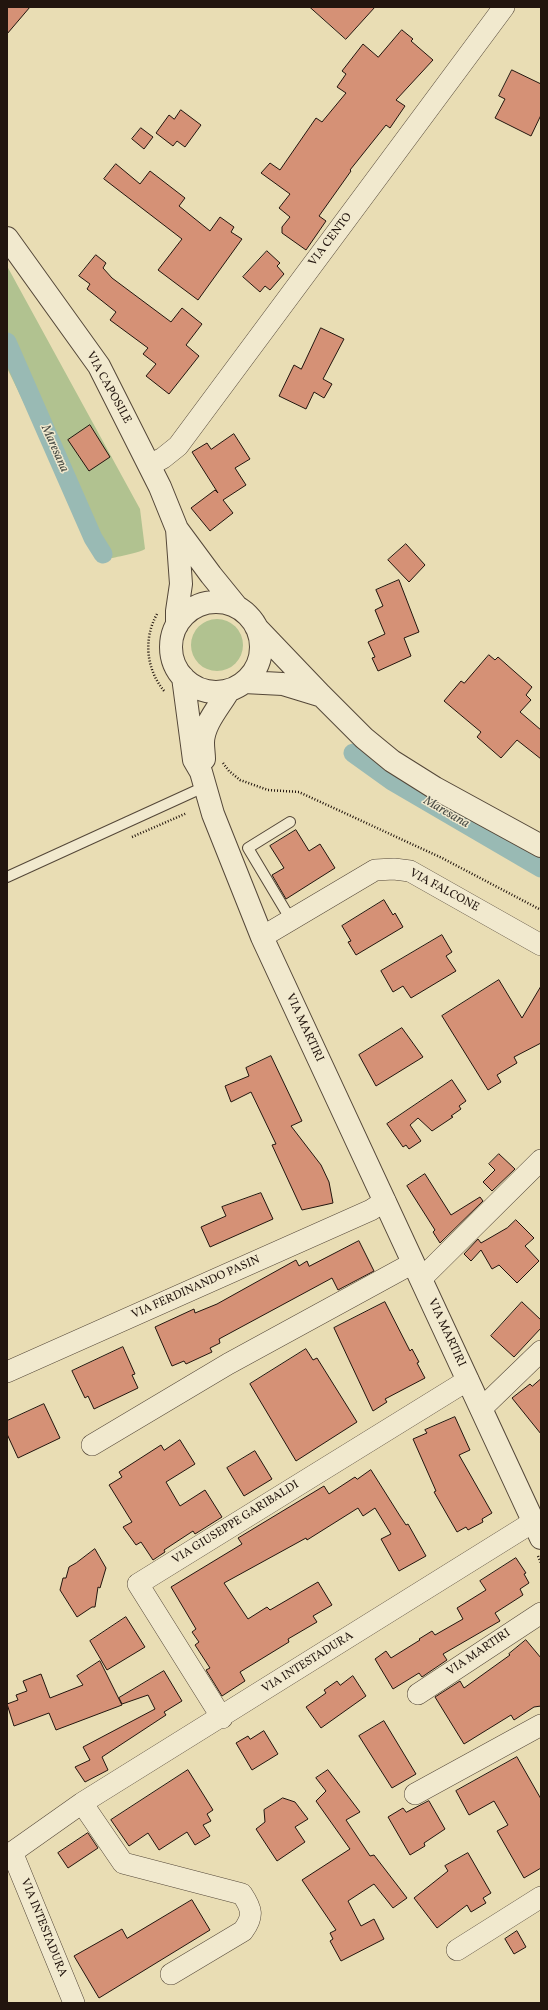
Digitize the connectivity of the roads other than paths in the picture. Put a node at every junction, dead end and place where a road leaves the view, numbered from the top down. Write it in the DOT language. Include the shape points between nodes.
graph roads {
  1 [pos="504,7"];
  2 [pos="7,238"];
  3 [pos="150,465"];
  4 [pos="177,529"];
  5 [pos="237,607"];
  6 [pos="177,625"];
  7 [pos="256,627"];
  8 [pos="183,676"];
  9 [pos="237,686"];
  10 [pos="321,695"];
  11 [pos="203,770"];
  12 [pos="290,822"];
  13 [pos="541,846"];
  14 [pos="7,877"];
  15 [pos="291,920"];
  16 [pos="262,937"];
  17 [pos="541,945"];
  18 [pos="541,1160"];
  19 [pos="385,1201"];
  20 [pos="417,1271"];
  21 [pos="541,1351"];
  22 [pos="7,1372"];
  23 [pos="468,1380"];
  24 [pos="481,1409"];
  25 [pos="92,1444"];
  26 [pos="537,1530"];
  27 [pos="541,1613"];
  28 [pos="418,1694"];
  29 [pos="222,1718"];
  30 [pos="541,1725"];
  31 [pos="416,1794"];
  32 [pos="82,1803"];
  33 [pos="10,1854"];
  34 [pos="541,1897"];
  35 [pos="457,1950"];
  36 [pos="171,1974"];
  37 [pos="74,2003"];
  1 -- 3 [label="street, VIA CENTO" via="178,446"];
  2 -- 3 [label="street, VIA CAPOSILE" via="99,366"];
  3 -- 4 [label="street, VIA CAPOSILE"];
  4 -- 5 [label="street, VIA CAPOSILE"];
  4 -- 6 [label="street, VIA CAPOSILE" via="181,584"];
  5 -- 6 [label="street" via="220,602 204,604 190,611"];
  5 -- 7 [label="street" via="249,616"];
  6 -- 8 [label="street" via="172,638 172,654 177,669"];
  7 -- 9 [label="street" via="260,641 260,658 254,671"];
  7 -- 10 [label="street"];
  8 -- 9 [label="street" via="192,685 207,691"];
  8 -- 11 [label="street, VIA MARTIRI" via="194,760"];
  9 -- 10 [label="street" via="283,684"];
  9 -- 11 [label="street, VIA MARTIRI" via="209,720 203,743"];
  10 -- 13 [label="street" via="364,738 392,761 435,788"];
  11 -- 14 [label="lane"];
  11 -- 16 [label="street, VIA MARTIRI"];
  12 -- 15 [label="lane" via="248,848"];
  15 -- 16 [label="street, VIA FALCONE"];
  15 -- 17 [label="street, VIA FALCONE" via="375,870 394,869 410,871"];
  16 -- 19 [label="street, VIA MARTIRI"];
  18 -- 20 [label="street"];
  19 -- 20 [label="street, VIA MARTIRI"];
  19 -- 22 [label="street, VIA FERDINANDO PASIN" via="371,1210"];
  20 -- 23 [label="street, VIA MARTIRI"];
  20 -- 25 [label="street" via="228,1364"];
  21 -- 24 [label="street"];
  23 -- 24 [label="street, VIA MARTIRI"];
  23 -- 29 [label="street, VIA GIUSEPPE GARIBALDI" via="138,1584"];
  24 -- 26 [label="street, VIA MARTIRI"];
  26 -- 29 [label="street, VIA INTESTADURA"];
  27 -- 28 [label="street, VIA MARTIRI"];
  29 -- 32 [label="street, VIA INTESTADURA"];
  30 -- 31 [label="street"];
  32 -- 33 [label="street, VIA INTESTADURA"];
  32 -- 36 [label="street" via="123,1864 242,1894 250,1905 250,1921 243,1931"];
  33 -- 37 [label="street, VIA INTESTADURA"];
  34 -- 35 [label="street"];
}
